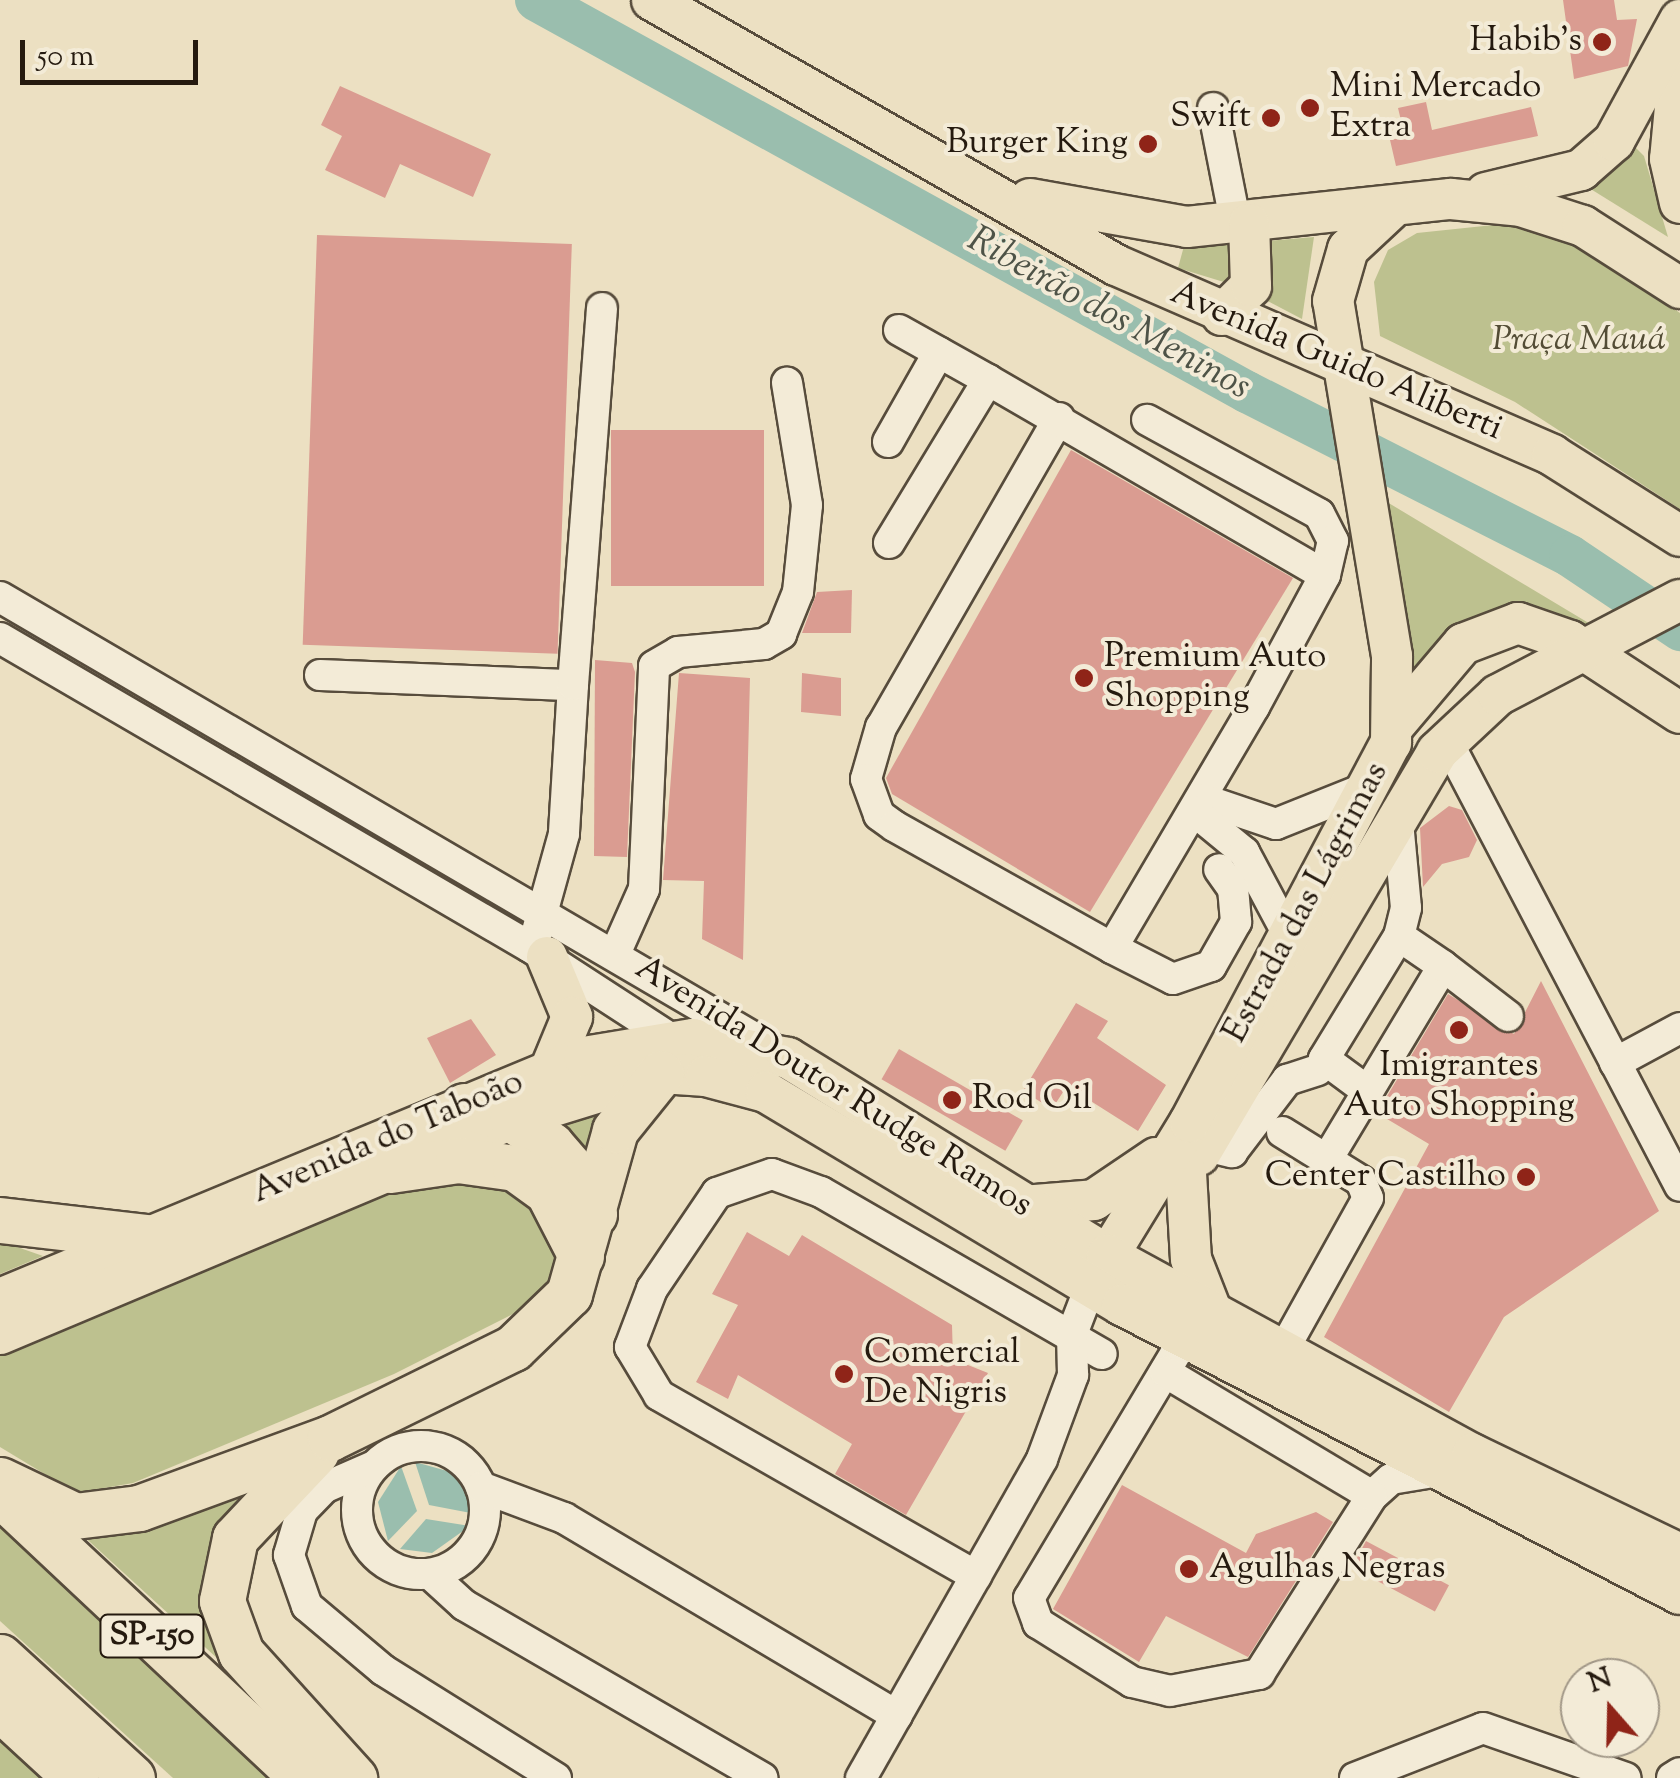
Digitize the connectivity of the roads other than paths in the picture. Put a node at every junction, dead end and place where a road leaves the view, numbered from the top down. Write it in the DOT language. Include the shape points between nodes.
graph roads {
  1 [pos="652,0"];
  2 [pos="1680,20"];
  3 [pos="1680,54"];
  4 [pos="1213,108"];
  5 [pos="992,189"];
  6 [pos="1451,199"];
  7 [pos="1680,203"];
  8 [pos="1390,210"];
  9 [pos="1242,224"];
  10 [pos="1680,288"];
  11 [pos="602,308"];
  12 [pos="1222,315"];
  13 [pos="899,330"];
  14 [pos="939,352"];
  15 [pos="988,380"];
  16 [pos="788,383"];
  17 [pos="1347,385"];
  18 [pos="1059,418"];
  19 [pos="1147,420"];
  20 [pos="888,442"];
  21 [pos="1680,536"];
  22 [pos="889,543"];
  23 [pos="1325,575"];
  24 [pos="0,597"];
  25 [pos="1680,600"];
  26 [pos="2,644"];
  27 [pos="1595,646"];
  28 [pos="320,675"];
  29 [pos="573,685"];
  30 [pos="1680,713"];
  31 [pos="1396,723"];
  32 [pos="1447,742"];
  33 [pos="1386,796"];
  34 [pos="1198,805"];
  35 [pos="1218,869"];
  36 [pos="1398,936"];
  37 [pos="1290,938"];
  38 [pos="541,940"];
  39 [pos="1112,948"];
  40 [pos="615,954"];
  41 [pos="1444,966"];
  42 [pos="1508,1016"];
  43 [pos="1680,1028"];
  44 [pos="663,1055"];
  45 [pos="788,1058"];
  46 [pos="1615,1063"];
  47 [pos="550,1070"];
  48 [pos="1317,1070"];
  49 [pos="1366,1090"];
  50 [pos="766,1092"];
  51 [pos="464,1106"];
  52 [pos="512,1119"];
  53 [pos="1282,1132"];
  54 [pos="1194,1147"];
  55 [pos="1326,1161"];
  56 [pos="390,1170"];
  57 [pos="1680,1186"];
  58 [pos="1022,1206"];
  59 [pos="0,1220"];
  60 [pos="587,1235"];
  61 [pos="148,1237"];
  62 [pos="1114,1279"];
  63 [pos="0,1299"];
  64 [pos="1199,1323"];
  65 [pos="0,1334"];
  66 [pos="1072,1334"];
  67 [pos="1290,1338"];
  68 [pos="1102,1354"];
  69 [pos="1166,1372"];
  70 [pos="1073,1375"];
  71 [pos="330,1438"];
  72 [pos="374,1466"];
  73 [pos="1385,1473"];
  74 [pos="0,1480"];
  75 [pos="481,1487"];
  76 [pos="0,1494"];
  77 [pos="1680,1554"];
  78 [pos="430,1574"];
  79 [pos="976,1576"];
  80 [pos="1680,1594"];
  81 [pos="0,1657"];
  82 [pos="0,1708"];
  83 [pos="897,1716"];
  84 [pos="1680,1773"];
  85 [pos="76,1778"];
  86 [pos="132,1778"];
  87 [pos="303,1778"];
  88 [pos="354,1778"];
  89 [pos="556,1778"];
  90 [pos="763,1778"];
  91 [pos="861,1778"];
  92 [pos="1354,1778"];
  93 [pos="1626,1778"];
  94 [pos="1672,1778"];
  1 -- 5 [label="main road, Avenida Guido Aliberti"];
  2 -- 6 [label="main road" via="1634,118 1581,170"];
  3 -- 7 [label="main road" via="1670,159"];
  4 -- 9 [label="street"];
  5 -- 9 [label="main road, Avenida Guido Aliberti" via="1090,216"];
  5 -- 12 [label="main road, Avenida Guido Aliberti" via="1116,266"];
  6 -- 8 [label="main road, Avenida Guido Aliberti"];
  6 -- 10 [label="main road, Avenida Guido Aliberti" via="1521,206 1584,226"];
  8 -- 9 [label="main road, Avenida Guido Aliberti"];
  8 -- 17 [label="main road, Estrada das Lágrimas" via="1362,230 1339,268 1333,302"];
  9 -- 12 [label="main road" via="1251,286"];
  11 -- 29 [label="street"];
  12 -- 17 [label="main road, Avenida Guido Aliberti"];
  13 -- 14 [label="street"];
  14 -- 15 [label="street"];
  14 -- 20 [label="street"];
  15 -- 18 [label="street"];
  15 -- 22 [label="street"];
  16 -- 40 [label="street" via="805,474 802,580 790,619 764,644 678,652 654,666 644,889"];
  17 -- 21 [label="main road, Avenida Guido Aliberti" via="1552,455"];
  17 -- 31 [label="main road, Estrada das Lágrimas"];
  18 -- 23 [label="street"];
  18 -- 39 [label="street" via="881,726 866,779 879,815 894,826"];
  19 -- 23 [label="street" via="1319,514 1333,541"];
  23 -- 34 [label="street"];
  24 -- 38 [label="street, Avenida Doutor Rudge Ramos"];
  25 -- 27 [label="main road, Estrada das Lágrimas"];
  26 -- 38 [label="street, Avenida Doutor Rudge Ramos"];
  27 -- 30 [label="main road"];
  27 -- 31 [label="main road" via="1532,625 1488,630 1444,661"];
  27 -- 32 [label="main road, Estrada das Lágrimas" via="1498,696"];
  28 -- 29 [label="street"];
  29 -- 38 [label="street" via="564,834"];
  31 -- 33 [label="main road, Estrada das Lágrimas"];
  32 -- 33 [label="main road, Estrada das Lágrimas"];
  32 -- 46 [label="street"];
  33 -- 34 [label="street" via="1276,824"];
  33 -- 36 [label="street" via="1406,908"];
  33 -- 37 [label="main road, Estrada das Lágrimas"];
  33 -- 54 [label="main road, Estrada das Lágrimas"];
  34 -- 37 [label="street" via="1244,852"];
  34 -- 39 [label="street"];
  35 -- 39 [label="street" via="1237,906 1225,948 1202,972 1158,973"];
  36 -- 41 [label="street"];
  36 -- 49 [label="street" via="1324,1059"];
  37 -- 54 [label="main road, Estrada das Lágrimas"];
  38 -- 40 [label="street, Avenida Doutor Rudge Ramos"];
  38 -- 44 [label="street, Avenida Doutor Rudge Ramos"];
  38 -- 47 [label="main road" via="572,1017"];
  40 -- 45 [label="street, Avenida Doutor Rudge Ramos"];
  41 -- 42 [label="street"];
  41 -- 49 [label="street"];
  43 -- 46 [label="street"];
  44 -- 45 [label="main road, Avenida do Taboão"];
  44 -- 47 [label="main road, Avenida do Taboão"];
  44 -- 50 [label="main road, Avenida do Taboão"];
  44 -- 52 [label="main road, Avenida do Taboão"];
  44 -- 60 [label="highway" via="621,1116"];
  45 -- 58 [label="main road, Avenida Doutor Rudge Ramos"];
  46 -- 57 [label="street"];
  47 -- 51 [label="main road, Avenida do Taboão"];
  48 -- 54 [label="street" via="1287,1080 1232,1152"];
  49 -- 55 [label="street"];
  50 -- 62 [label="main road, Avenida Doutor Rudge Ramos"];
  51 -- 52 [label="highway"];
  51 -- 61 [label="main road, Avenida do Taboão"];
  52 -- 56 [label="main road, Avenida do Taboão"];
  52 -- 60 [label="highway" via="569,1163"];
  53 -- 55 [label="street"];
  54 -- 58 [label="main road" via="1112,1192"];
  54 -- 62 [label="main road, Estrada das Lágrimas"];
  54 -- 64 [label="main road" via="1191,1259"];
  55 -- 67 [label="street" via="1361,1181 1368,1198"];
  56 -- 60 [label="highway" via="458,1160 514,1168 548,1192"];
  56 -- 65 [label="main road, Avenida do Taboão"];
  58 -- 62 [label="main road, Avenida Doutor Rudge Ramos"];
  59 -- 61 [label="highway"];
  60 -- 71 [label="highway" via="563,1304 527,1339"];
  61 -- 63 [label="main road, Avenida do Taboão"];
  62 -- 64 [label="main road, Avenida Doutor Rudge Ramos"];
  62 -- 66 [label="street"];
  62 -- 68 [label="street"];
  64 -- 69 [label="street"];
  64 -- 73 [label="main road, Avenida Doutor Rudge Ramos"];
  64 -- 77 [label="main road, Avenida Doutor Rudge Ramos"];
  66 -- 68 [label="street"];
  66 -- 70 [label="street"];
  66 -- 79 [label="street" via="772,1174 717,1193 634,1323 637,1369 684,1413"];
  68 -- 70 [label="street"];
  69 -- 73 [label="street"];
  69 -- 73 [label="street" via="1029,1598 1030,1614 1071,1646 1156,1691 1259,1674"];
  70 -- 79 [label="street" via="1042,1458"];
  71 -- 74 [label="highway" via="113,1514 61,1513"];
  71 -- 88 [label="highway" via="236,1538 222,1601 241,1653"];
  72 -- 75 [label="street" via="426,1446 465,1464"];
  72 -- 78 [label="street" via="357,1505 367,1546 388,1566"];
  72 -- 89 [label="street" via="324,1488 302,1511 290,1555 307,1606 383,1670"];
  73 -- 80 [label="main road, Avenida Doutor Rudge Ramos" via="1439,1471"];
  75 -- 78 [label="street" via="476,1542"];
  75 -- 83 [label="street" via="564,1518"];
  76 -- 87 [label="highway, SP-150"];
  78 -- 90 [label="street" via="454,1599"];
  79 -- 83 [label="street"];
  81 -- 86 [label="highway"];
  82 -- 85 [label="highway"];
  83 -- 91 [label="street"];
  84 -- 94 [label="street"];
  92 -- 93 [label="street" via="1484,1728"];
}
